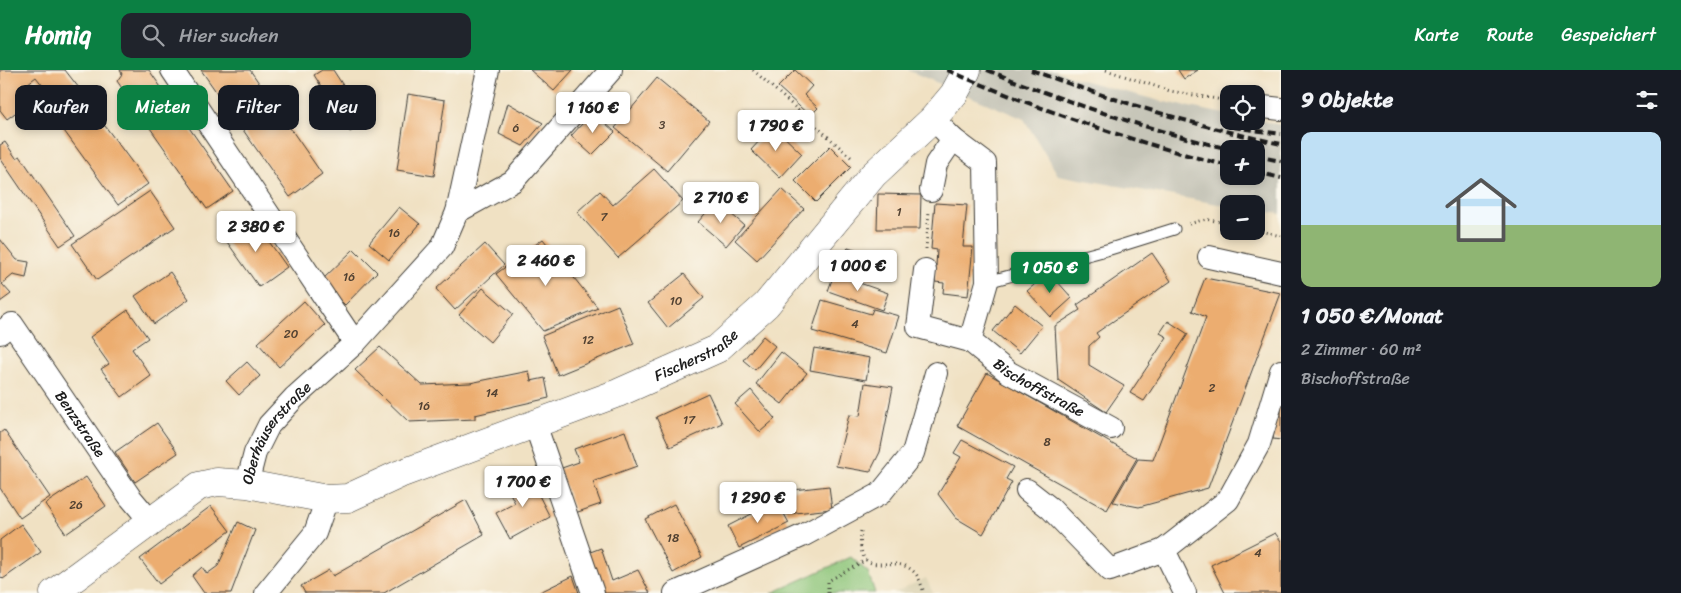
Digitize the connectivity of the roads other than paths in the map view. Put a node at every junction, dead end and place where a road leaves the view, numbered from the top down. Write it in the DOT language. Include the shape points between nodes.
graph roads {
  1 [pos="172,70"];
  2 [pos="488,70"];
  3 [pos="611,70"];
  4 [pos="967,70"];
  5 [pos="933,119"];
  6 [pos="953,140"];
  7 [pos="931,190"];
  8 [pos="457,212"];
  9 [pos="1174,229"];
  10 [pos="1209,257"];
  11 [pos="924,270"];
  12 [pos="1281,273"];
  13 [pos="987,282"];
  14 [pos="6,328"];
  15 [pos="970,341"];
  16 [pos="355,343"];
  17 [pos="1281,372"];
  18 [pos="936,373"];
  19 [pos="536,424"];
  20 [pos="1111,428"];
  21 [pos="247,484"];
  22 [pos="1027,490"];
  23 [pos="326,499"];
  24 [pos="151,522"];
  25 [pos="1164,550"];
  26 [pos="54,593"];
  27 [pos="266,593"];
  28 [pos="593,593"];
  29 [pos="675,593"];
  30 [pos="1185,593"];
  1 -- 16 [label="street"];
  2 -- 8 [label="street, Oberhäuserstraße"];
  3 -- 8 [label="street" via="513,181"];
  4 -- 5 [label="street, Fischerstraße" via="954,94"];
  5 -- 6 [label="street"];
  5 -- 19 [label="street, Fischerstraße" via="873,175 766,305 717,349 618,393"];
  6 -- 7 [label="street" via="936,164"];
  6 -- 13 [label="street" via="985,163"];
  8 -- 16 [label="street, Oberhäuserstraße" via="442,247"];
  9 -- 13 [label="lane"];
  10 -- 12 [label="street"];
  11 -- 15 [label="street, Bischoffstraße" via="918,327"];
  13 -- 15 [label="street"];
  14 -- 24 [label="street, Benzstraße"];
  15 -- 20 [label="street, Bischoffstraße" via="1008,372"];
  16 -- 21 [label="street, Oberhäuserstraße" via="269,425 255,453"];
  17 -- 25 [label="street" via="1259,444 1228,500"];
  18 -- 29 [label="street" via="914,453 880,494 804,535"];
  19 -- 23 [label="street, Fischerstraße" via="400,474 348,498"];
  19 -- 28 [label="street"];
  21 -- 23 [label="street, Fischerstraße"];
  21 -- 24 [label="street, Oberhäuserstraße" via="218,482 199,486"];
  22 -- 25 [label="street" via="1050,508 1110,570"];
  23 -- 27 [label="street" via="315,533"];
  24 -- 26 [label="street, Oberhäuserstraße"];
  25 -- 30 [label="street"];
}
